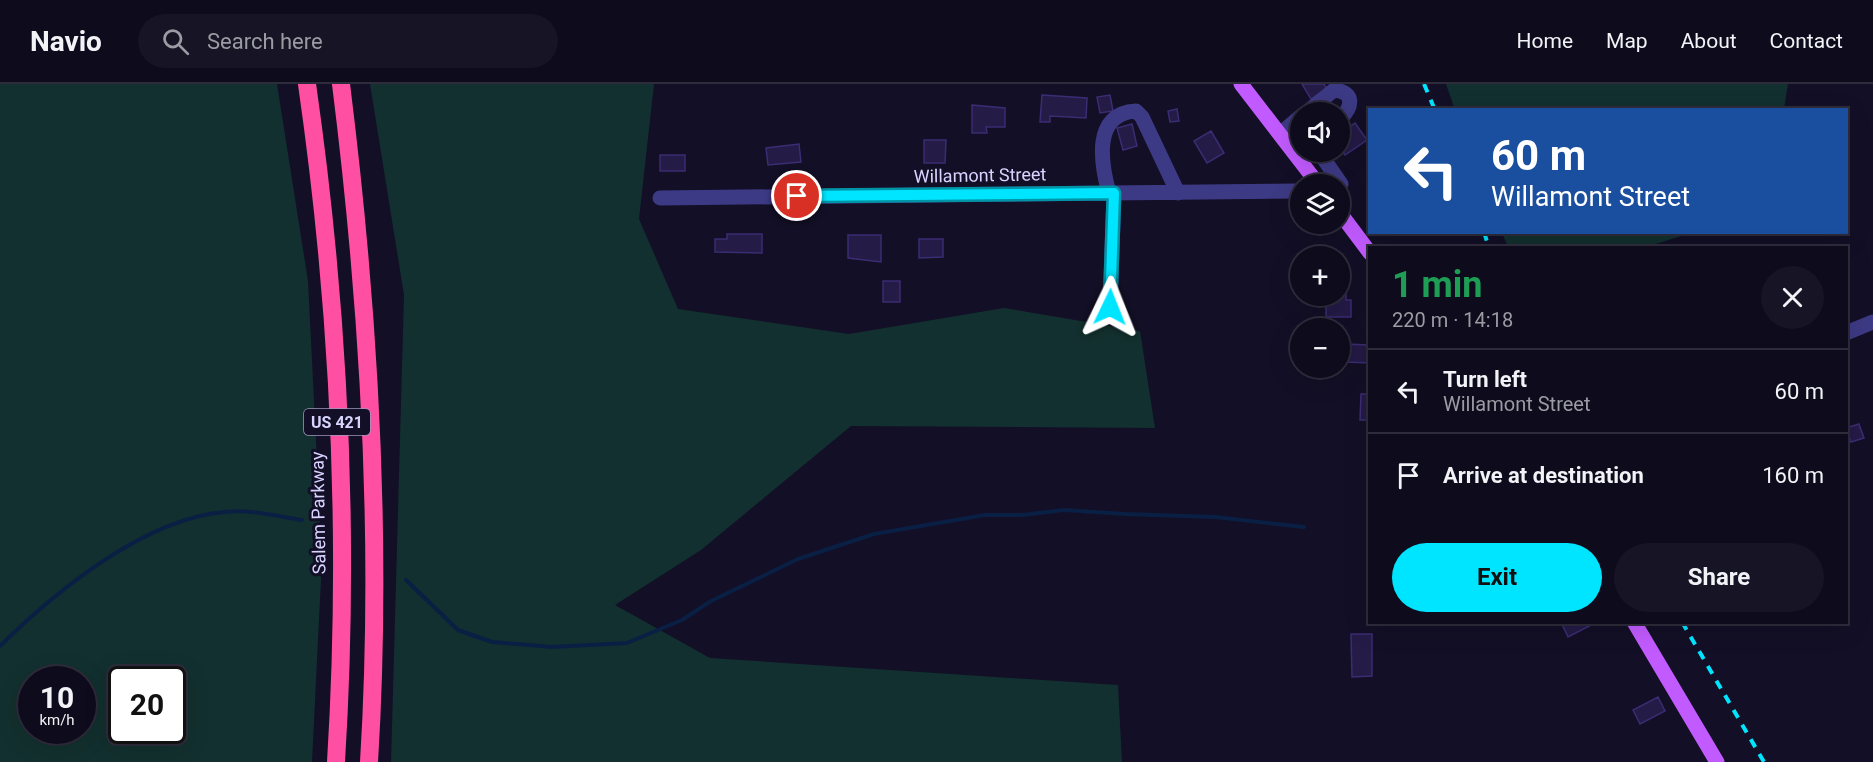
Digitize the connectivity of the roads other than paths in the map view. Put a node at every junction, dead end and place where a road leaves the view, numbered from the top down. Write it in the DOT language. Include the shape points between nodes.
graph roads {
  1 [pos="307,84"];
  2 [pos="341,84"];
  3 [pos="1241,84"];
  4 [pos="1319,102"];
  5 [pos="1350,102"];
  6 [pos="1290,126"];
  7 [pos="1280,134"];
  8 [pos="1290,143"];
  9 [pos="1290,191"];
  10 [pos="1112,193"];
  11 [pos="1178,193"];
  12 [pos="660,198"];
  13 [pos="1350,226"];
  14 [pos="1368,250"];
  15 [pos="1110,307"];
  16 [pos="1873,322"];
  17 [pos="1848,332"];
  18 [pos="1635,624"];
  19 [pos="336,762"];
  20 [pos="369,762"];
  21 [pos="1717,762"];
  1 -- 19 [label="highway, Salem Parkway / US 421" via="324,233 339,454"];
  2 -- 20 [label="highway, US 421" via="364,305 372,453 374,603"];
  3 -- 7 [label="main road"];
  4 -- 5 [label="street" via="1334,90 1347,96"];
  6 -- 7 [label="street"];
  7 -- 8 [label="main road"];
  9 -- 11 [label="street, Willamont Street"];
  10 -- 11 [label="street, Willamont Street"];
  10 -- 11 [label="street" via="1102,165 1103,136 1113,119 1136,111 1143,117"];
  10 -- 12 [label="street, Willamont Street"];
  10 -- 15 [label="street"];
  13 -- 14 [label="main road"];
  16 -- 17 [label="street"];
  18 -- 21 [label="main road"];
}
